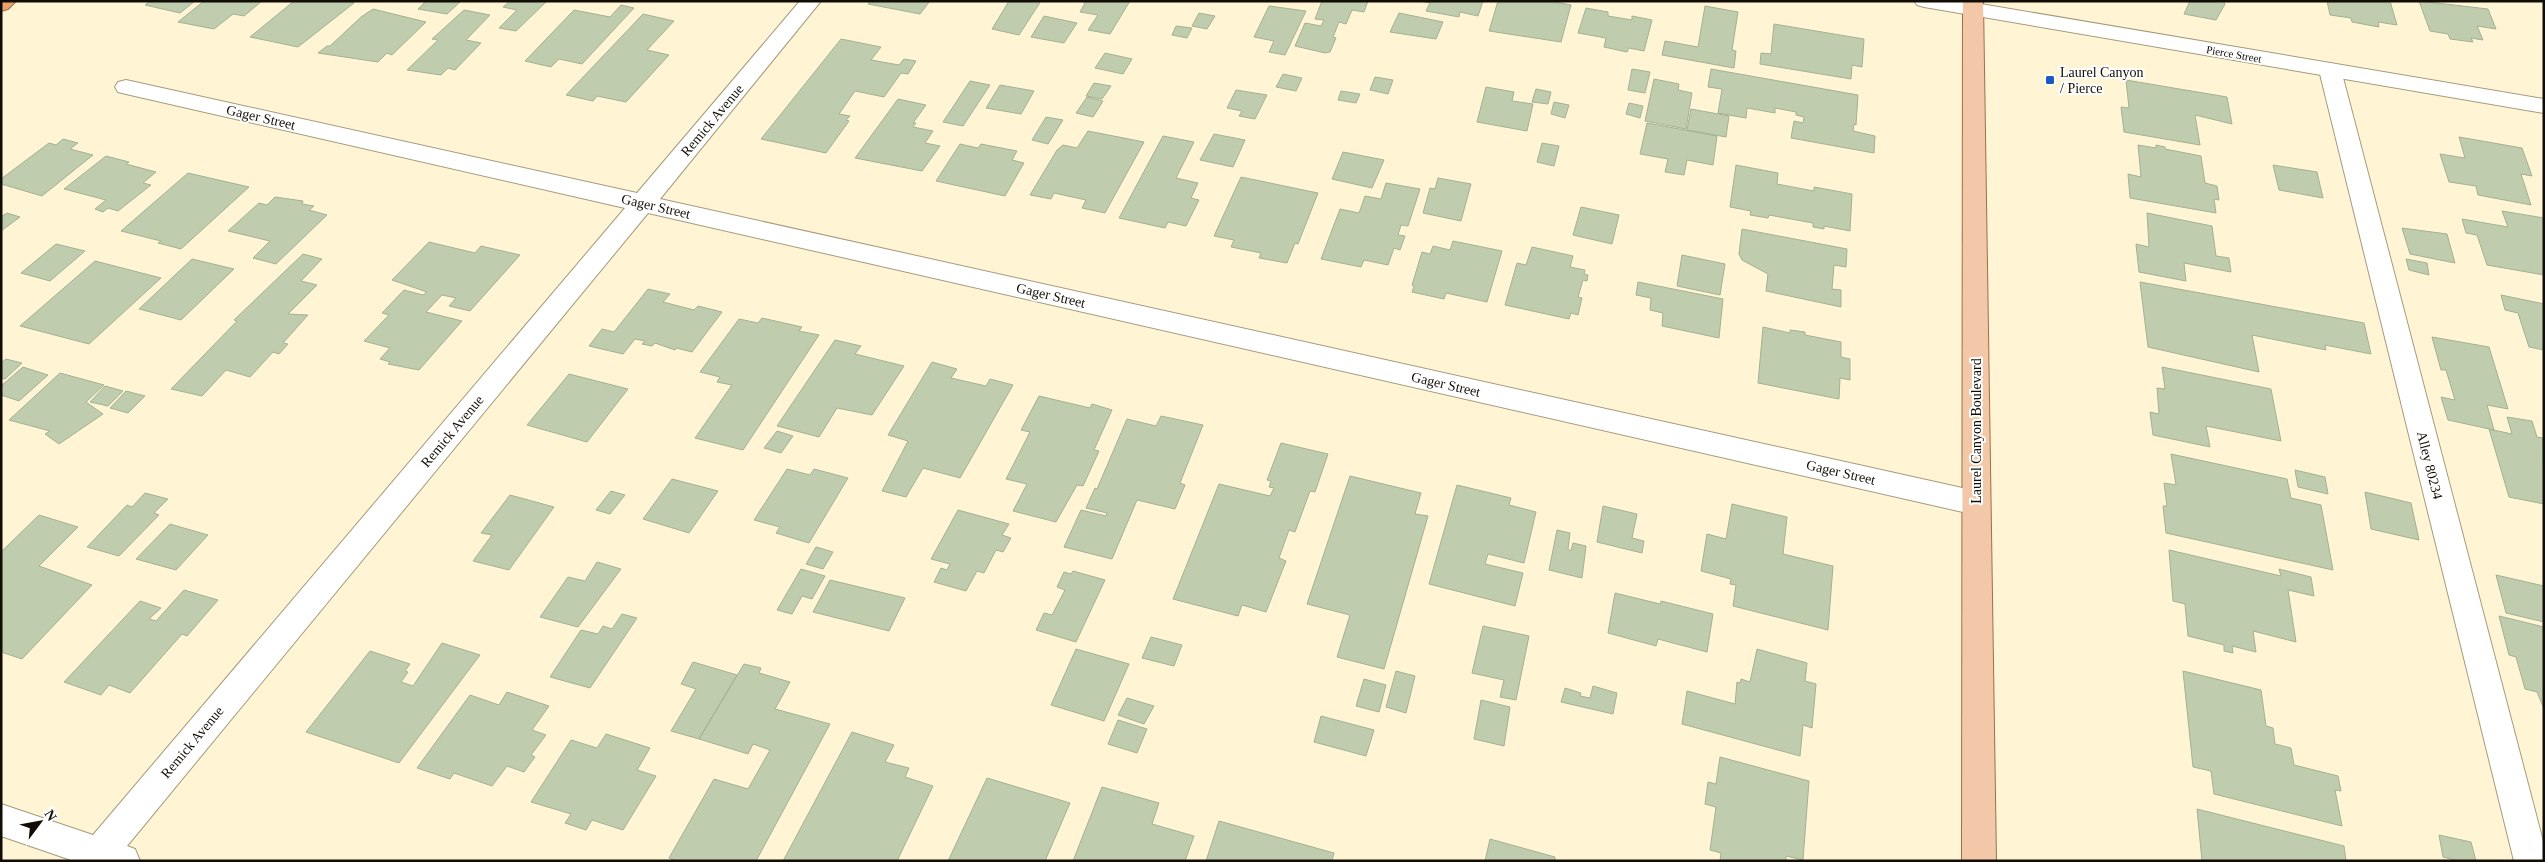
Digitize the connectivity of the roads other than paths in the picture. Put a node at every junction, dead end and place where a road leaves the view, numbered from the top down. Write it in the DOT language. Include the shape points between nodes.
graph roads {
  1 [pos="6,1"];
  2 [pos="811,1"];
  3 [pos="1924,1"];
  4 [pos="1,5"];
  5 [pos="1973,5"];
  6 [pos="2330,70"];
  7 [pos="126,87"];
  8 [pos="2544,106"];
  9 [pos="642,203"];
  10 [pos="1976,503"];
  11 [pos="1,820"];
  12 [pos="105,858"];
  13 [pos="1979,861"];
  14 [pos="2531,861"];
  1 -- 4 [label="highway"];
  2 -- 9 [label="street, Remick Avenue"];
  3 -- 5 [label="street, Pierce Street"];
  5 -- 6 [label="street, Pierce Street"];
  5 -- 10 [label="main road, Laurel Canyon Boulevard"];
  6 -- 8 [label="street, Pierce Street"];
  6 -- 14 [label="street, Alley 80234"];
  7 -- 9 [label="street, Gager Street"];
  9 -- 10 [label="street, Gager Street"];
  9 -- 12 [label="street, Remick Avenue"];
  10 -- 13 [label="main road, Laurel Canyon Boulevard"];
  11 -- 12 [label="street"];
}
